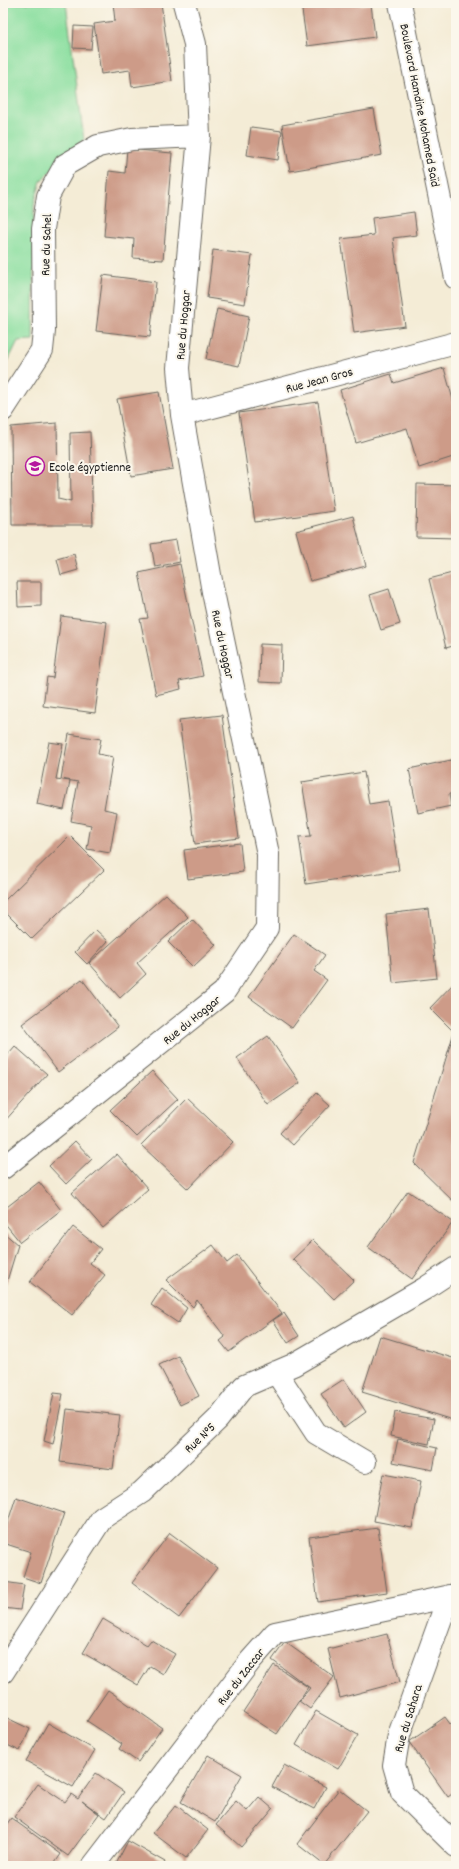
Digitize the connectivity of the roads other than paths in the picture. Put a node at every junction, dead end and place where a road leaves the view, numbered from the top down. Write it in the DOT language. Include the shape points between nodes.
graph roads {
  1 [pos="184,3"];
  2 [pos="400,3"];
  3 [pos="199,136"];
  4 [pos="456,278"];
  5 [pos="456,343"];
  6 [pos="3,410"];
  7 [pos="182,415"];
  8 [pos="3,1168"];
  9 [pos="456,1268"];
  10 [pos="276,1372"];
  11 [pos="365,1462"];
  12 [pos="452,1595"];
  13 [pos="3,1672"];
  14 [pos="456,1846"];
  15 [pos="93,1866"];
  1 -- 3 [label="street, Rue du Hoggar" via="195,44"];
  2 -- 4 [label="street, Boulevard Hamdine Mohamed Saïd"];
  3 -- 6 [label="street, Rue du Sahel" via="132,139 98,146 65,165 48,196 43,229 42,350"];
  3 -- 7 [label="street, Rue du Hoggar" via="178,368"];
  5 -- 7 [label="street, Rue Jean Gros"];
  7 -- 8 [label="street, Rue du Hoggar" via="213,592 268,854 267,928 224,992"];
  9 -- 10 [label="street, Rue N°5" via="293,1365"];
  10 -- 11 [label="street" via="316,1433"];
  10 -- 13 [label="street, Rue N°5" via="244,1386 218,1419 142,1492 102,1518"];
  12 -- 14 [label="street, Rue du Sahara" via="399,1735 394,1764 402,1793"];
  12 -- 15 [label="street, Rue du Zaccar" via="275,1632"];
}
